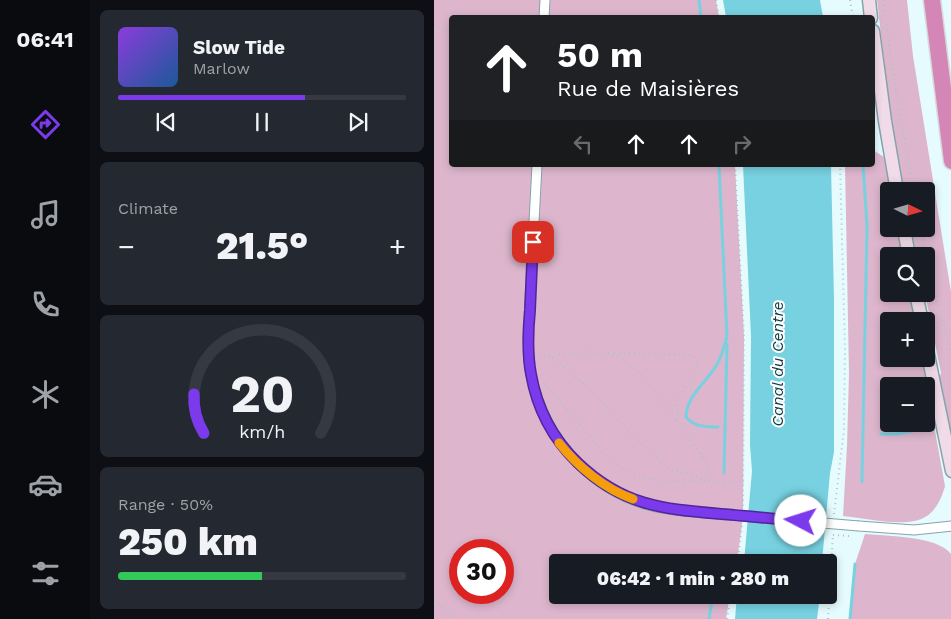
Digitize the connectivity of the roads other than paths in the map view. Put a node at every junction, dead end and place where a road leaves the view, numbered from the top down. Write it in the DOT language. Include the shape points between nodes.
graph roads {
  1 [pos="545,0"];
  2 [pos="869,0"];
  3 [pos="926,0"];
  4 [pos="932,0"];
  5 [pos="544,15"];
  6 [pos="871,15"];
  7 [pos="875,46"];
  8 [pos="937,49"];
  9 [pos="951,161"];
  10 [pos="537,167"];
  11 [pos="895,182"];
  12 [pos="930,367"];
  13 [pos="951,471"];
  14 [pos="951,526"];
  1 -- 5 [label="street"];
  2 -- 6 [label="main road"];
  3 -- 8 [label="highway"];
  4 -- 8 [label="highway"];
  7 -- 11 [label="main road"];
  8 -- 9 [label="highway"];
  10 -- 14 [label="street, bridge" via="529,362 542,411 555,437 589,473 628,498 678,511 914,530"];
  12 -- 13 [label="main road"];
}
